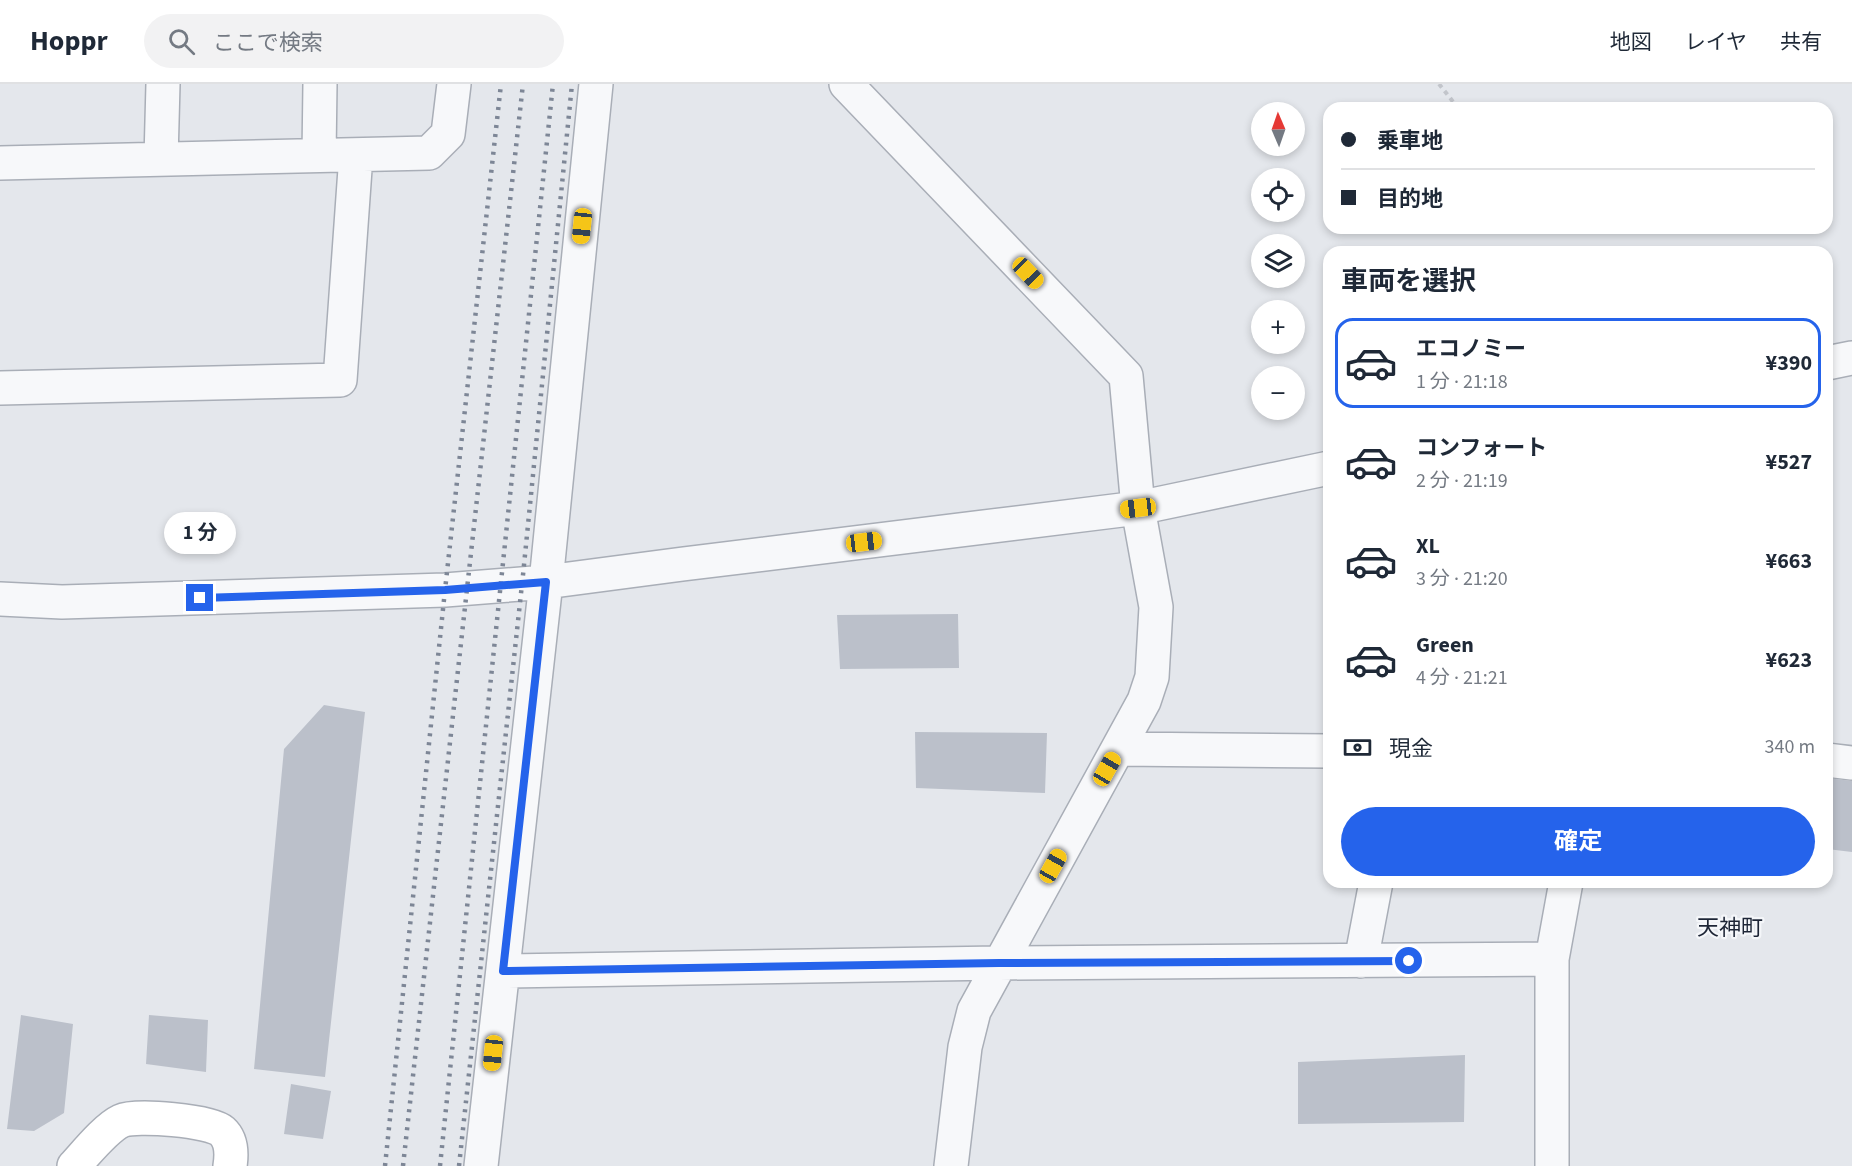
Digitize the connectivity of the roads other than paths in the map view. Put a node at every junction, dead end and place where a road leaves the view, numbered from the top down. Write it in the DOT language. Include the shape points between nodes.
graph roads {
  1 [pos="163,84"];
  2 [pos="320,84"];
  3 [pos="454,84"];
  4 [pos="596,84"];
  5 [pos="846,84"];
  6 [pos="319,155"];
  7 [pos="356,155"];
  8 [pos="161,159"];
  9 [pos="0,164"];
  10 [pos="1852,358"];
  11 [pos="1833,362"];
  12 [pos="0,388"];
  13 [pos="1323,469"];
  14 [pos="1138,508"];
  15 [pos="546,582"];
  16 [pos="0,599"];
  17 [pos="1118,749"];
  18 [pos="1323,751"];
  19 [pos="1833,761"];
  20 [pos="1852,763"];
  21 [pos="1375,888"];
  22 [pos="1565,888"];
  23 [pos="1552,959"];
  24 [pos="1361,962"];
  25 [pos="999,963"];
  26 [pos="503,971"];
  27 [pos="74,1166"];
  28 [pos="230,1166"];
  29 [pos="482,1166"];
  30 [pos="951,1166"];
  31 [pos="1552,1166"];
  1 -- 8 [label="street"];
  2 -- 6 [label="street"];
  3 -- 7 [label="street" via="448,134 429,153"];
  4 -- 15 [label="street"];
  5 -- 14 [label="street" via="1126,376"];
  6 -- 7 [label="street"];
  6 -- 8 [label="street"];
  7 -- 12 [label="street" via="340,380"];
  8 -- 9 [label="street"];
  10 -- 11 [label="street"];
  13 -- 14 [label="street"];
  14 -- 15 [label="street"];
  14 -- 17 [label="street" via="1156,607 1152,677 1144,701"];
  15 -- 16 [label="street" via="445,590 62,602"];
  15 -- 26 [label="street"];
  17 -- 18 [label="street"];
  17 -- 25 [label="street"];
  19 -- 20 [label="street"];
  21 -- 24 [label="street"];
  22 -- 23 [label="street"];
  23 -- 24 [label="street"];
  23 -- 31 [label="street"];
  24 -- 25 [label="street"];
  25 -- 26 [label="street"];
  25 -- 30 [label="street" via="974,1011 965,1047"];
  26 -- 29 [label="street"];
  27 -- 28 [label="street" via="121,1120 140,1117 212,1124 231,1145"];
}
